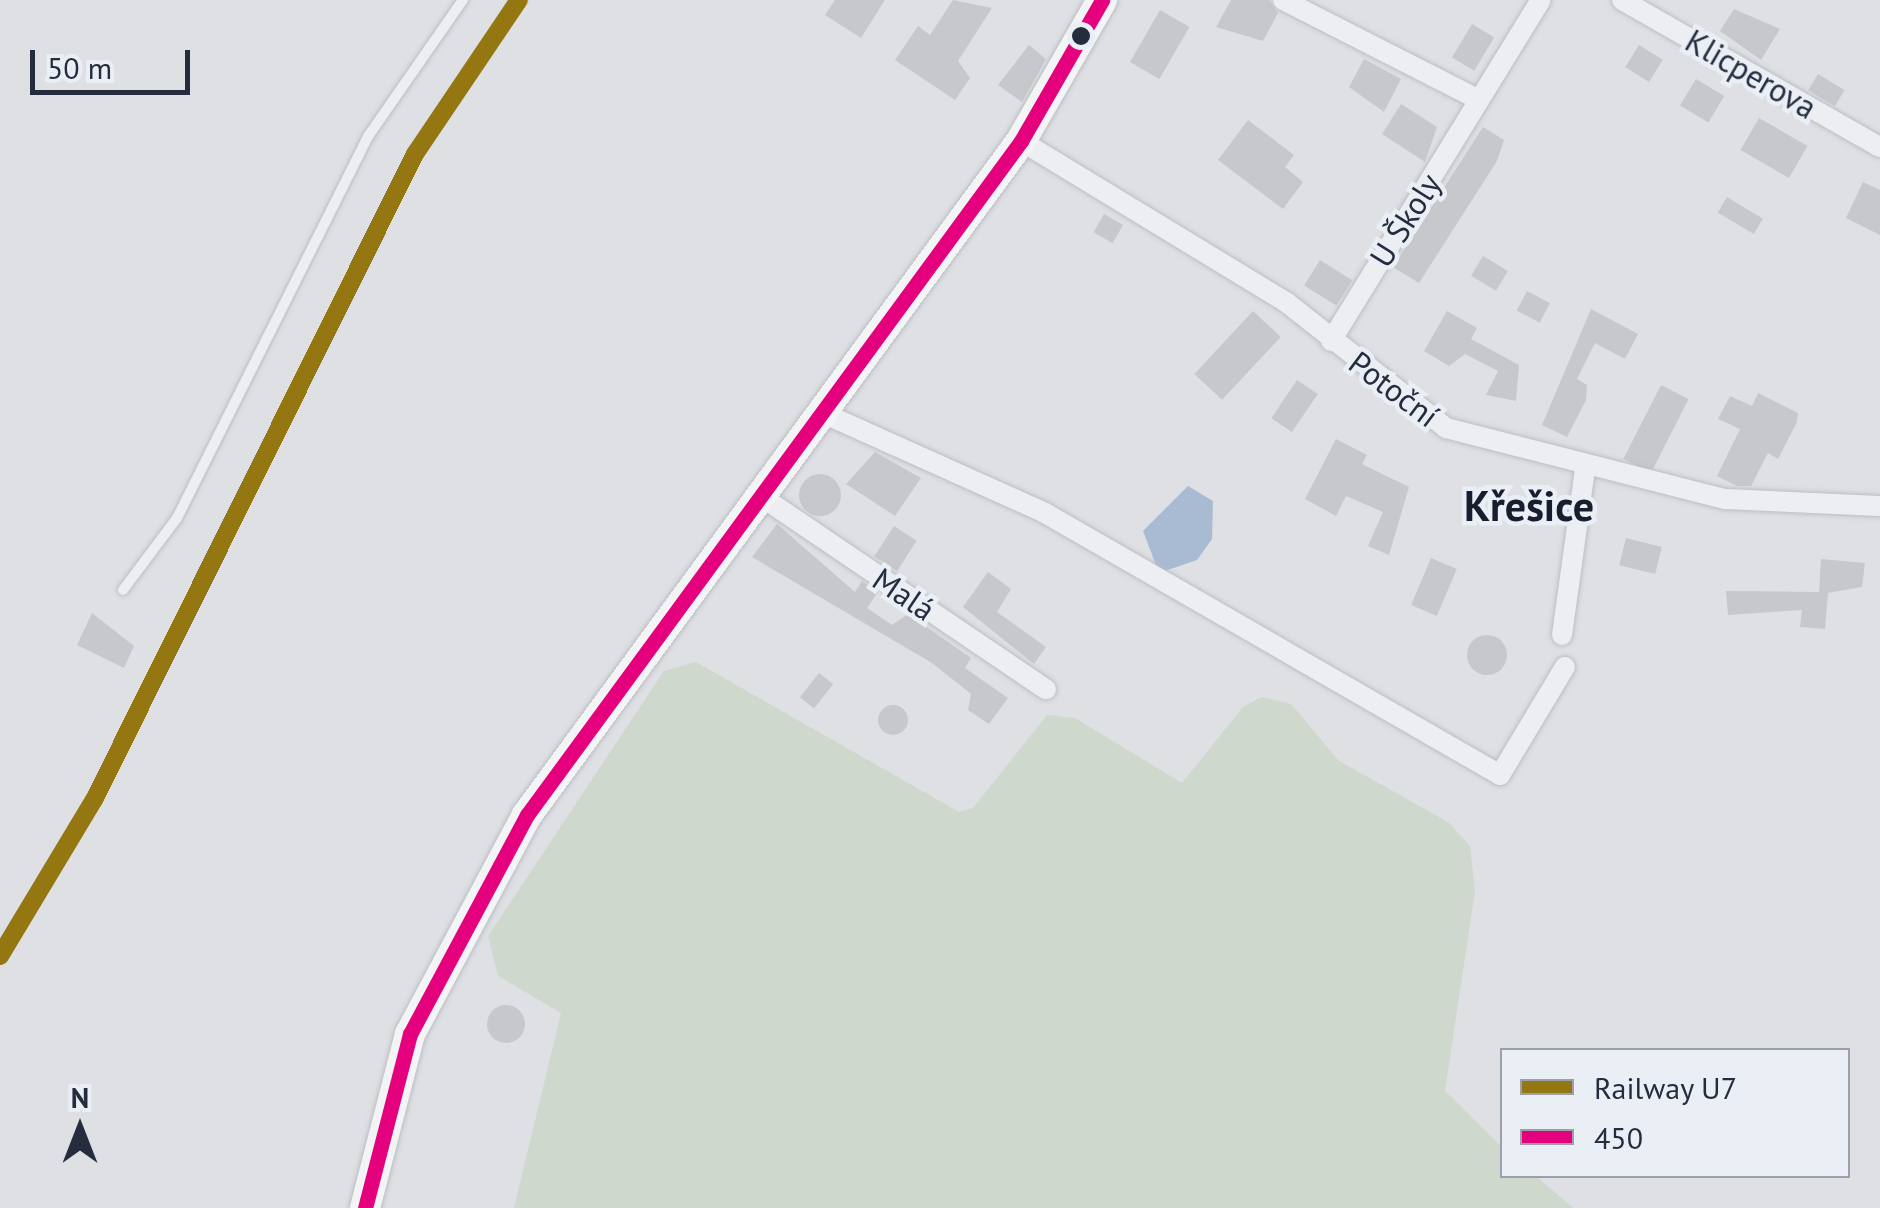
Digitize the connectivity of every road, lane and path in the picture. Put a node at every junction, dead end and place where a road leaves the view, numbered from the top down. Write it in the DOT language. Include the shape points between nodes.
graph roads {
  1 [pos="463,0"];
  2 [pos="1102,0"];
  3 [pos="1283,0"];
  4 [pos="1541,0"];
  5 [pos="1622,0"];
  6 [pos="1479,100"];
  7 [pos="1021,142"];
  8 [pos="1880,148"];
  9 [pos="1331,341"];
  10 [pos="826,414"];
  11 [pos="1585,469"];
  12 [pos="762,497"];
  13 [pos="1880,506"];
  14 [pos="123,590"];
  15 [pos="1562,636"];
  16 [pos="1566,667"];
  17 [pos="1046,689"];
  18 [pos="364,1208"];
  1 -- 14 [label="lane" via="368,136 176,518"];
  2 -- 7 [label="main road"];
  3 -- 6 [label="street"];
  4 -- 6 [label="street, U Školy"];
  5 -- 8 [label="street, Klicperova"];
  6 -- 9 [label="street, U Školy"];
  7 -- 9 [label="street, Potoční" via="1286,302"];
  7 -- 10 [label="main road"];
  9 -- 11 [label="street, Potoční" via="1446,428"];
  10 -- 12 [label="main road"];
  10 -- 16 [label="street" via="1045,513 1500,775"];
  11 -- 13 [label="street, Potoční" via="1725,499"];
  11 -- 15 [label="street"];
  12 -- 17 [label="street, Malá"];
  12 -- 18 [label="main road" via="527,815 442,963 385,1110"];
}
